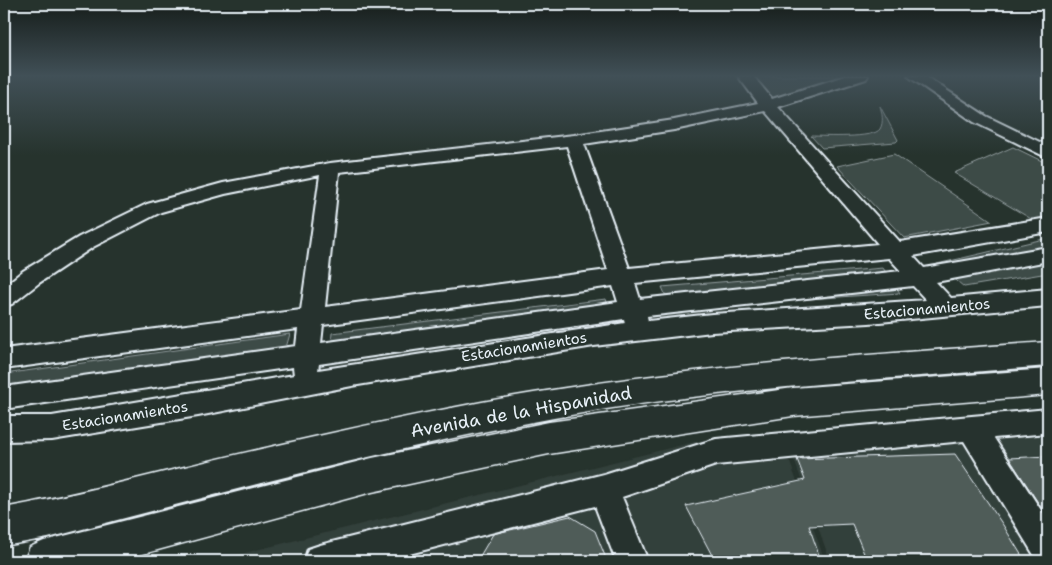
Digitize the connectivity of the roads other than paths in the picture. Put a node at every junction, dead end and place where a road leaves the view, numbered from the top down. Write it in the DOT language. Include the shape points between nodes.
graph roads {
  1 [pos="766,102"];
  2 [pos="795,102"];
  3 [pos="955,102"];
  4 [pos="773,111"];
  5 [pos="576,146"];
  6 [pos="1048,153"];
  7 [pos="329,174"];
  8 [pos="1048,225"];
  9 [pos="896,250"];
  10 [pos="1048,254"];
  11 [pos="622,277"];
  12 [pos="919,277"];
  13 [pos="4,298"];
  14 [pos="1048,298"];
  15 [pos="945,307"];
  16 [pos="311,318"];
  17 [pos="636,320"];
  18 [pos="1048,354"];
  19 [pos="307,357"];
  20 [pos="4,360"];
  21 [pos="1048,382"];
  22 [pos="304,384"];
  23 [pos="4,398"];
  24 [pos="1048,420"];
  25 [pos="971,428"];
  26 [pos="4,429"];
  27 [pos="604,489"];
  28 [pos="4,527"];
  29 [pos="1048,549"];
  30 [pos="44,561"];
  31 [pos="320,561"];
  32 [pos="632,561"];
  1 -- 4 [label="street"];
  2 -- 4 [label="street"];
  3 -- 6 [label="street" via="980,119"];
  4 -- 5 [label="street" via="674,125"];
  4 -- 9 [label="street"];
  5 -- 7 [label="street"];
  5 -- 11 [label="street"];
  7 -- 13 [label="street" via="224,189 154,208 86,242"];
  7 -- 16 [label="street"];
  8 -- 9 [label="street"];
  9 -- 11 [label="street"];
  9 -- 12 [label="street"];
  10 -- 12 [label="street"];
  11 -- 16 [label="street"];
  11 -- 17 [label="street"];
  12 -- 15 [label="street"];
  12 -- 17 [label="street"];
  14 -- 15 [label="street, Estacionamientos"];
  15 -- 17 [label="street, Estacionamientos" via="712,323"];
  16 -- 19 [label="street"];
  16 -- 20 [label="street"];
  17 -- 19 [label="street"];
  17 -- 22 [label="street, Estacionamientos" via="584,337"];
  18 -- 28 [label="main road, Avenida de la Hispanidad" via="800,372 682,384 545,405 334,448 48,520"];
  19 -- 22 [label="street"];
  19 -- 23 [label="street"];
  21 -- 30 [label="main road, Avenida de la Hispanidad" via="793,402 549,438 372,474"];
  22 -- 26 [label="street, Estacionamientos" via="52,428"];
  24 -- 25 [label="street"];
  25 -- 27 [label="street" via="716,452"];
  25 -- 29 [label="street"];
  27 -- 31 [label="street"];
  27 -- 32 [label="street"];
}
